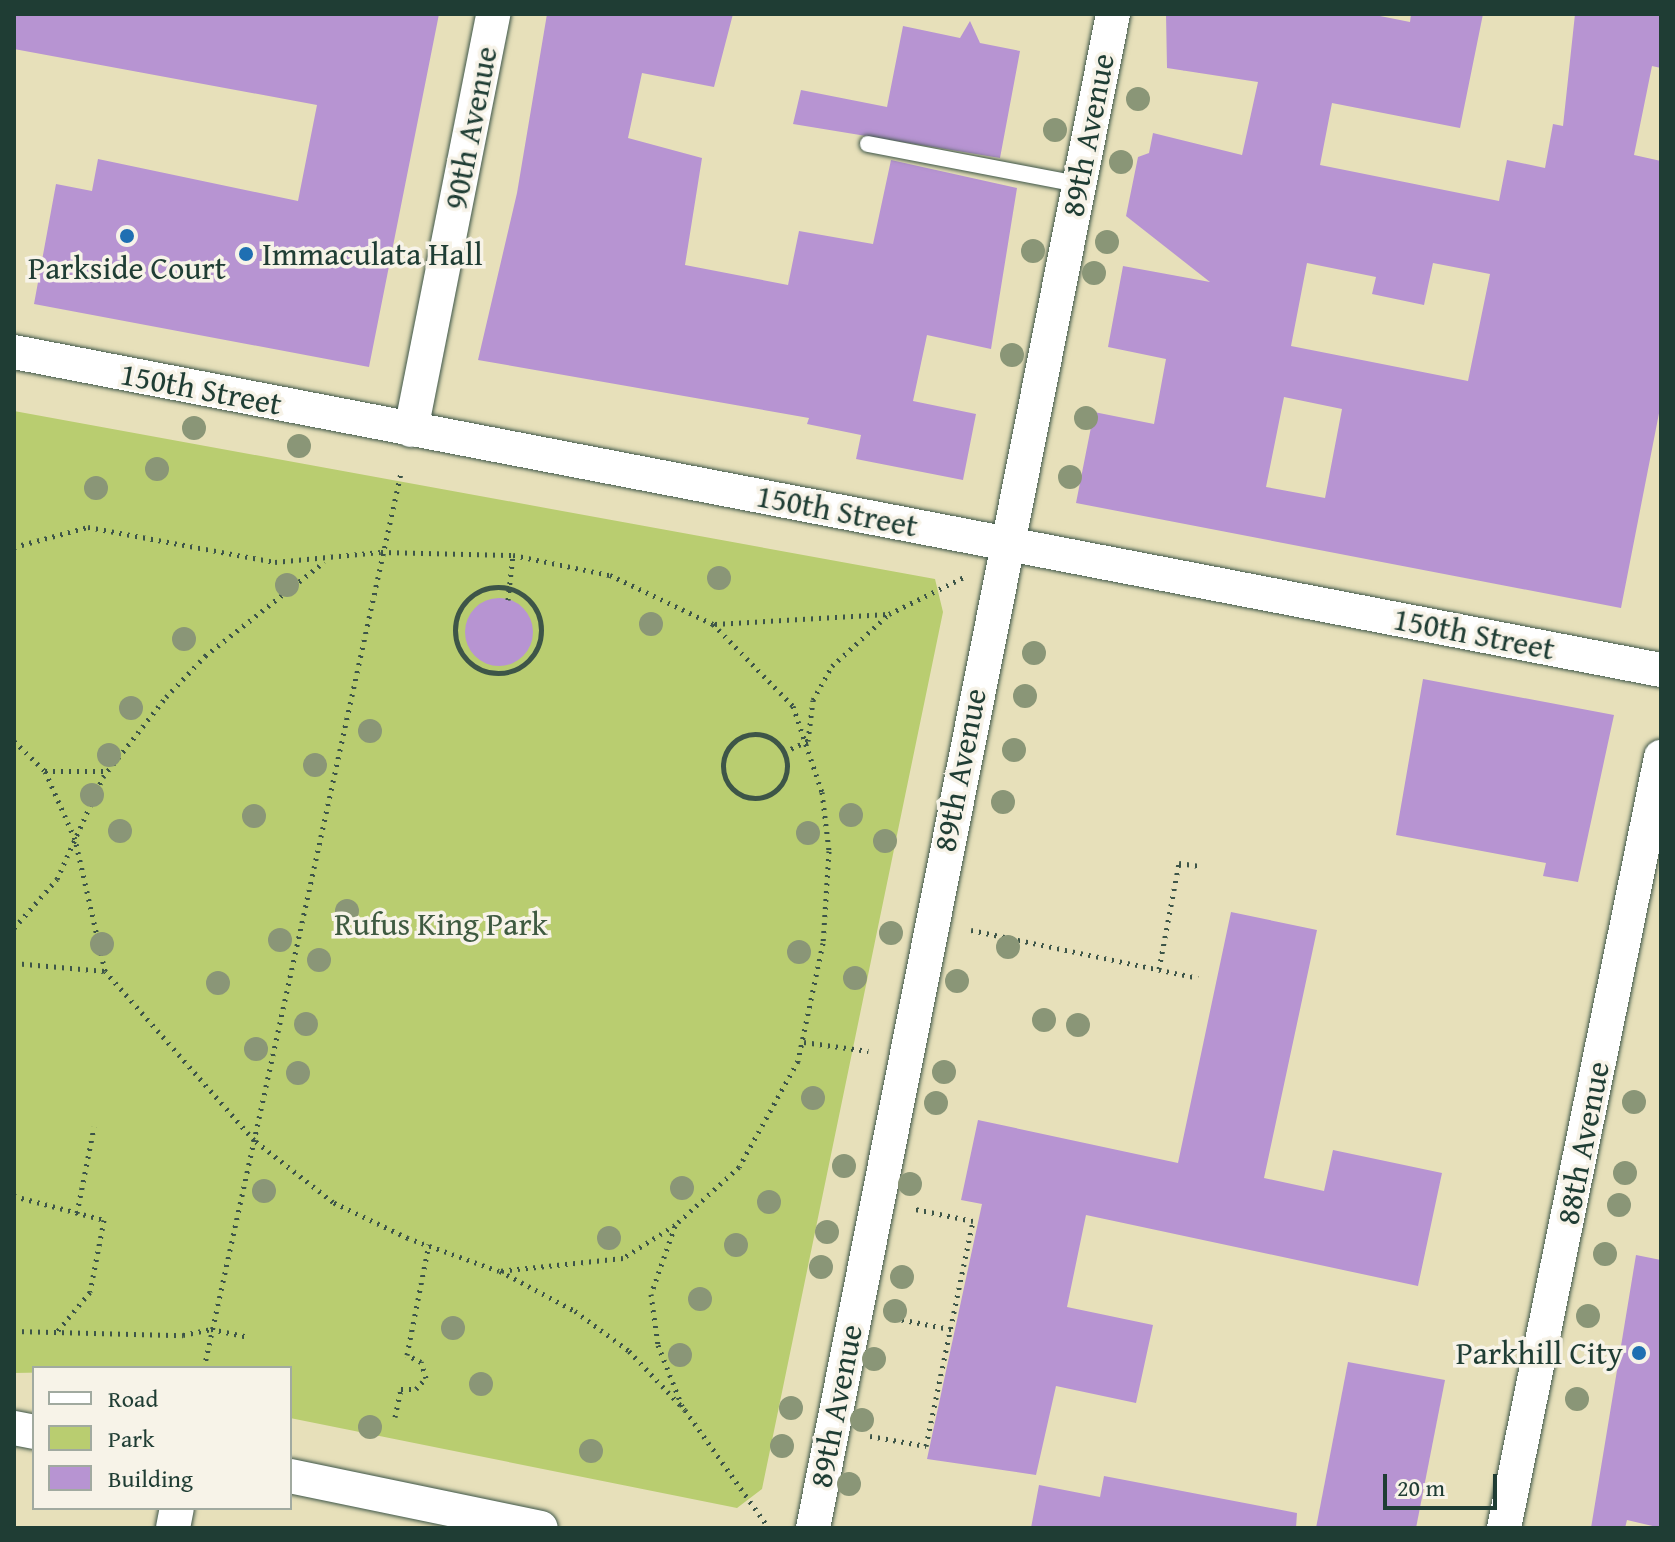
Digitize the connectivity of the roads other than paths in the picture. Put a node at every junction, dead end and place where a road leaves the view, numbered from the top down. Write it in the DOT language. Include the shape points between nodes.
graph roads {
  1 [pos="493,14"];
  2 [pos="1113,14"];
  3 [pos="868,144"];
  4 [pos="1078,184"];
  5 [pos="14,352"];
  6 [pos="411,430"];
  7 [pos="1006,544"];
  8 [pos="1661,670"];
  9 [pos="1661,757"];
  10 [pos="292,1476"];
  11 [pos="541,1528"];
  12 [pos="813,1528"];
  13 [pos="1504,1528"];
  1 -- 6 [label="street, 90th Avenue"];
  2 -- 4 [label="street, 89th Avenue"];
  3 -- 4 [label="lane"];
  4 -- 7 [label="street, 89th Avenue"];
  5 -- 6 [label="street, 150th Street"];
  6 -- 7 [label="street, 150th Street"];
  7 -- 8 [label="street, 150th Street"];
  7 -- 12 [label="street, 89th Avenue"];
  9 -- 13 [label="street, 88th Avenue"];
  10 -- 11 [label="street"];
}
